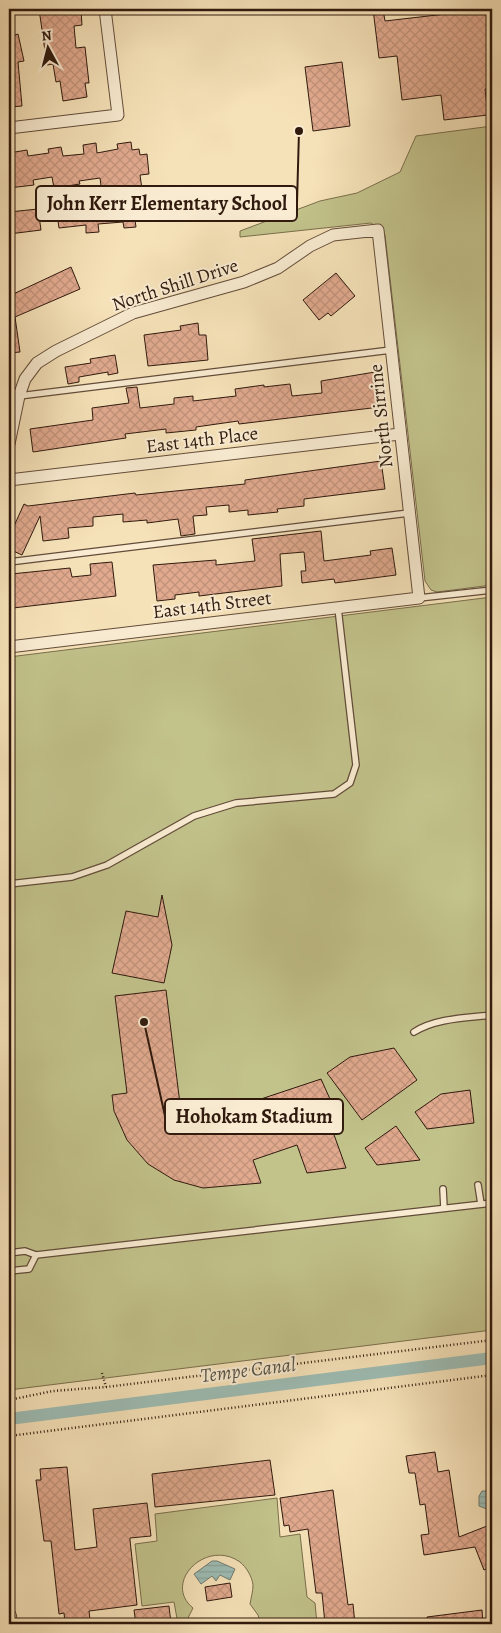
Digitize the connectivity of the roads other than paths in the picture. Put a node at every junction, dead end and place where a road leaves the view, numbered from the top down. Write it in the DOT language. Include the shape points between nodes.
graph roads {
  1 [pos="105,9"];
  2 [pos="9,128"];
  3 [pos="378,230"];
  4 [pos="391,350"];
  5 [pos="19,396"];
  6 [pos="400,434"];
  7 [pos="9,444"];
  8 [pos="9,480"];
  9 [pos="409,513"];
  10 [pos="9,562"];
  11 [pos="492,590"];
  12 [pos="419,598"];
  13 [pos="338,608"];
  14 [pos="9,647"];
  15 [pos="9,884"];
  16 [pos="492,1015"];
  17 [pos="414,1032"];
  18 [pos="478,1185"];
  19 [pos="442,1189"];
  20 [pos="492,1203"];
  21 [pos="481,1204"];
  22 [pos="444,1208"];
  23 [pos="9,1253"];
  24 [pos="36,1255"];
  25 [pos="9,1271"];
  26 [pos="9,1616"];
  27 [pos="10,1624"];
  1 -- 2 [label="street" via="118,115"];
  3 -- 4 [label="street, North Sirrine"];
  3 -- 5 [label="street, North Shill Drive" via="332,236 310,246 278,268 244,282 133,313 56,351 38,364 25,379"];
  4 -- 5 [label="lane"];
  4 -- 6 [label="street, North Sirrine"];
  5 -- 7 [label="street, North Shill Drive"];
  6 -- 8 [label="street, East 14th Place"];
  6 -- 9 [label="street, North Sirrine"];
  9 -- 10 [label="lane"];
  9 -- 12 [label="street, North Sirrine"];
  11 -- 12 [label="lane"];
  12 -- 13 [label="street, East 14th Street"];
  13 -- 14 [label="street, East 14th Street"];
  13 -- 15 [label="lane" via="356,765 350,783 334,794 236,804 202,813 106,865 72,877"];
  16 -- 17 [label="lane" via="443,1022"];
  18 -- 21 [label="lane"];
  19 -- 22 [label="lane"];
  20 -- 21 [label="lane"];
  21 -- 22 [label="lane"];
  22 -- 24 [label="lane"];
  23 -- 24 [label="lane" via="25,1251"];
  24 -- 25 [label="lane" via="29,1269"];
  26 -- 27 [label="street"];
}
